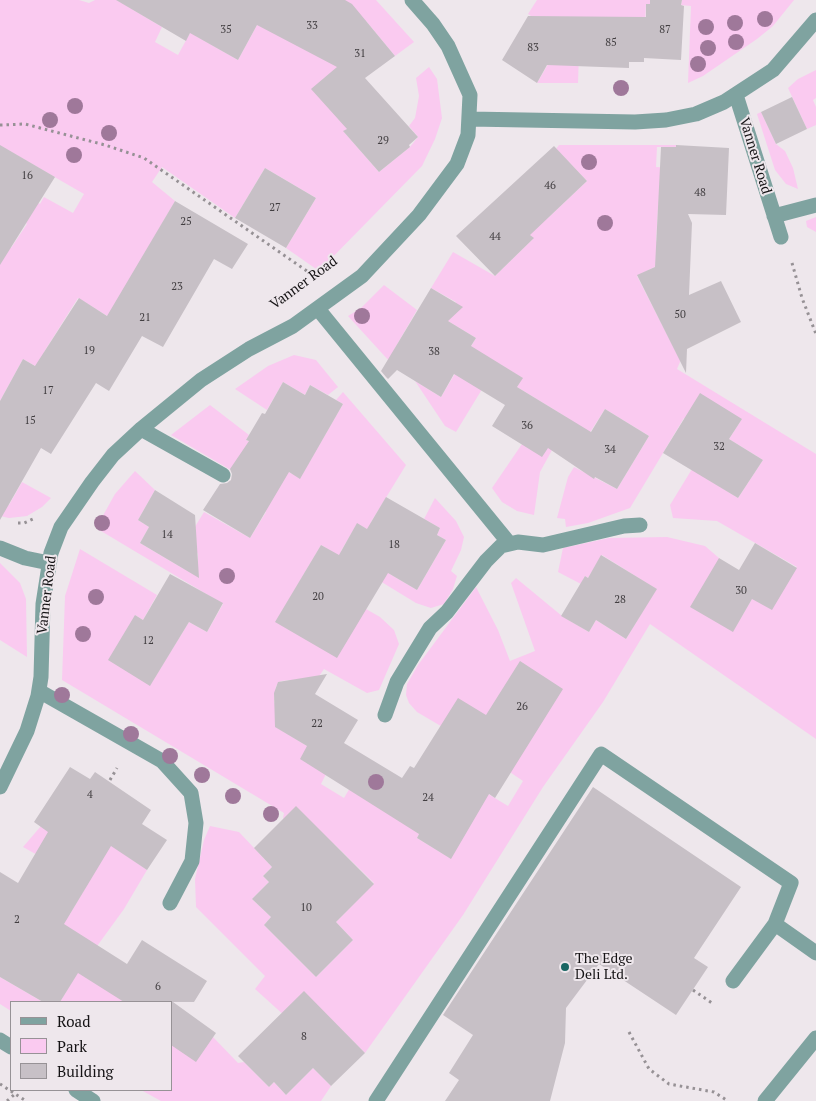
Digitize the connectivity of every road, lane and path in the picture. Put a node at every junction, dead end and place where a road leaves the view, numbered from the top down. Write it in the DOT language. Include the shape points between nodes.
graph roads {
  1 [pos="412,0"];
  2 [pos="816,20"];
  3 [pos="736,95"];
  4 [pos="470,119"];
  5 [pos="0,125"];
  6 [pos="816,205"];
  7 [pos="774,216"];
  8 [pos="781,237"];
  9 [pos="310,282"];
  10 [pos="318,309"];
  11 [pos="816,334"];
  12 [pos="141,429"];
  13 [pos="223,475"];
  14 [pos="640,525"];
  15 [pos="509,542"];
  16 [pos="0,548"];
  17 [pos="49,563"];
  18 [pos="39,691"];
  19 [pos="385,715"];
  20 [pos="0,787"];
  21 [pos="170,904"];
  22 [pos="775,924"];
  23 [pos="816,953"];
  24 [pos="733,981"];
  25 [pos="629,1032"];
  26 [pos="816,1038"];
  27 [pos="10,1091"];
  28 [pos="78,1091"];
  29 [pos="15,1094"];
  30 [pos="7,1101"];
  31 [pos="26,1101"];
  32 [pos="93,1101"];
  33 [pos="376,1101"];
  34 [pos="728,1101"];
  35 [pos="765,1101"];
  1 -- 4 [label="street, Vanner Road" via="433,24 452,55 470,94"];
  2 -- 3 [label="street" via="782,62"];
  3 -- 4 [label="street" via="696,114 666,120"];
  3 -- 7 [label="street, Vanner Road"];
  4 -- 10 [label="street, Vanner Road" via="458,164 432,199 369,269"];
  5 -- 9 [label="path, Vanner Road" via="25,124 144,158 316,277"];
  6 -- 7 [label="street"];
  7 -- 8 [label="street, Vanner Road"];
  8 -- 11 [label="path"];
  10 -- 12 [label="street, Vanner Road" via="217,369"];
  10 -- 15 [label="street"];
  12 -- 13 [label="street"];
  12 -- 17 [label="street, Vanner Road" via="113,456 61,527"];
  14 -- 15 [label="street" via="543,544"];
  15 -- 19 [label="street" via="496,550 447,612 430,628 396,682"];
  16 -- 17 [label="street"];
  17 -- 18 [label="street, Vanner Road" via="43,604"];
  18 -- 20 [label="street, Vanner Road" via="28,729"];
  18 -- 21 [label="street" via="162,761 191,793 196,823 192,861"];
  22 -- 23 [label="street"];
  22 -- 24 [label="street"];
  22 -- 33 [label="street" via="790,883 601,754"];
  25 -- 34 [label="path" via="649,1069 669,1084 714,1092"];
  26 -- 35 [label="street"];
  27 -- 29 [label="path"];
  28 -- 32 [label="street"];
  29 -- 30 [label="path"];
  29 -- 31 [label="path"];
}
